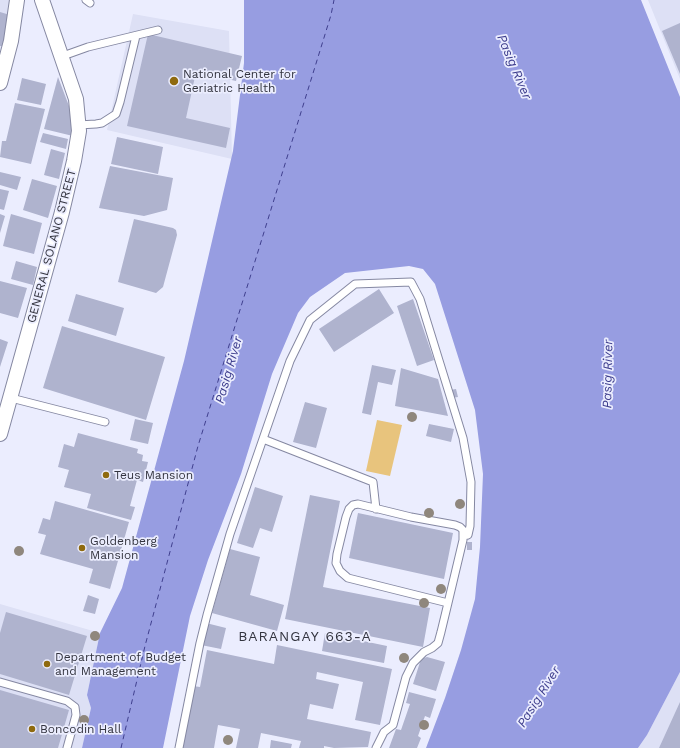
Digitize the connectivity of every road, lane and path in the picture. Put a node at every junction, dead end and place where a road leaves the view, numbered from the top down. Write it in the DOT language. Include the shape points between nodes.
graph roads {
  1 [pos="17,0"];
  2 [pos="42,0"];
  3 [pos="158,30"];
  4 [pos="136,36"];
  5 [pos="60,57"];
  6 [pos="0,83"];
  7 [pos="78,124"];
  8 [pos="5,396"];
  9 [pos="105,422"];
  10 [pos="0,434"];
  11 [pos="263,439"];
  12 [pos="376,509"];
  13 [pos="463,536"];
  14 [pos="448,603"];
  15 [pos="0,682"];
  16 [pos="67,748"];
  17 [pos="179,748"];
  18 [pos="376,748"];
  1 -- 6 [label="street" via="11,41"];
  2 -- 5 [label="street, GENERAL SOLANO STREET"];
  3 -- 4 [label="lane"];
  4 -- 5 [label="lane" via="88,47"];
  4 -- 7 [label="lane" via="116,114 102,123"];
  5 -- 7 [label="street, GENERAL SOLANO STREET" via="76,99"];
  7 -- 8 [label="street, GENERAL SOLANO STREET" via="79,131 68,186"];
  8 -- 9 [label="lane"];
  8 -- 10 [label="street, GENERAL SOLANO STREET"];
  11 -- 12 [label="lane" via="373,482"];
  11 -- 13 [label="lane" via="290,361 310,320 355,284 411,282 420,299 463,438 471,482 470,526 468,535"];
  11 -- 17 [label="lane" via="230,534 207,615"];
  12 -- 13 [label="lane" via="455,525 462,528"];
  12 -- 14 [label="lane" via="358,504 349,509 336,559 340,571 348,578"];
  13 -- 14 [label="lane"];
  14 -- 18 [label="lane" via="438,643 413,663 406,677 393,725 384,732"];
  15 -- 16 [label="lane" via="67,701 75,707 76,715"];
}
